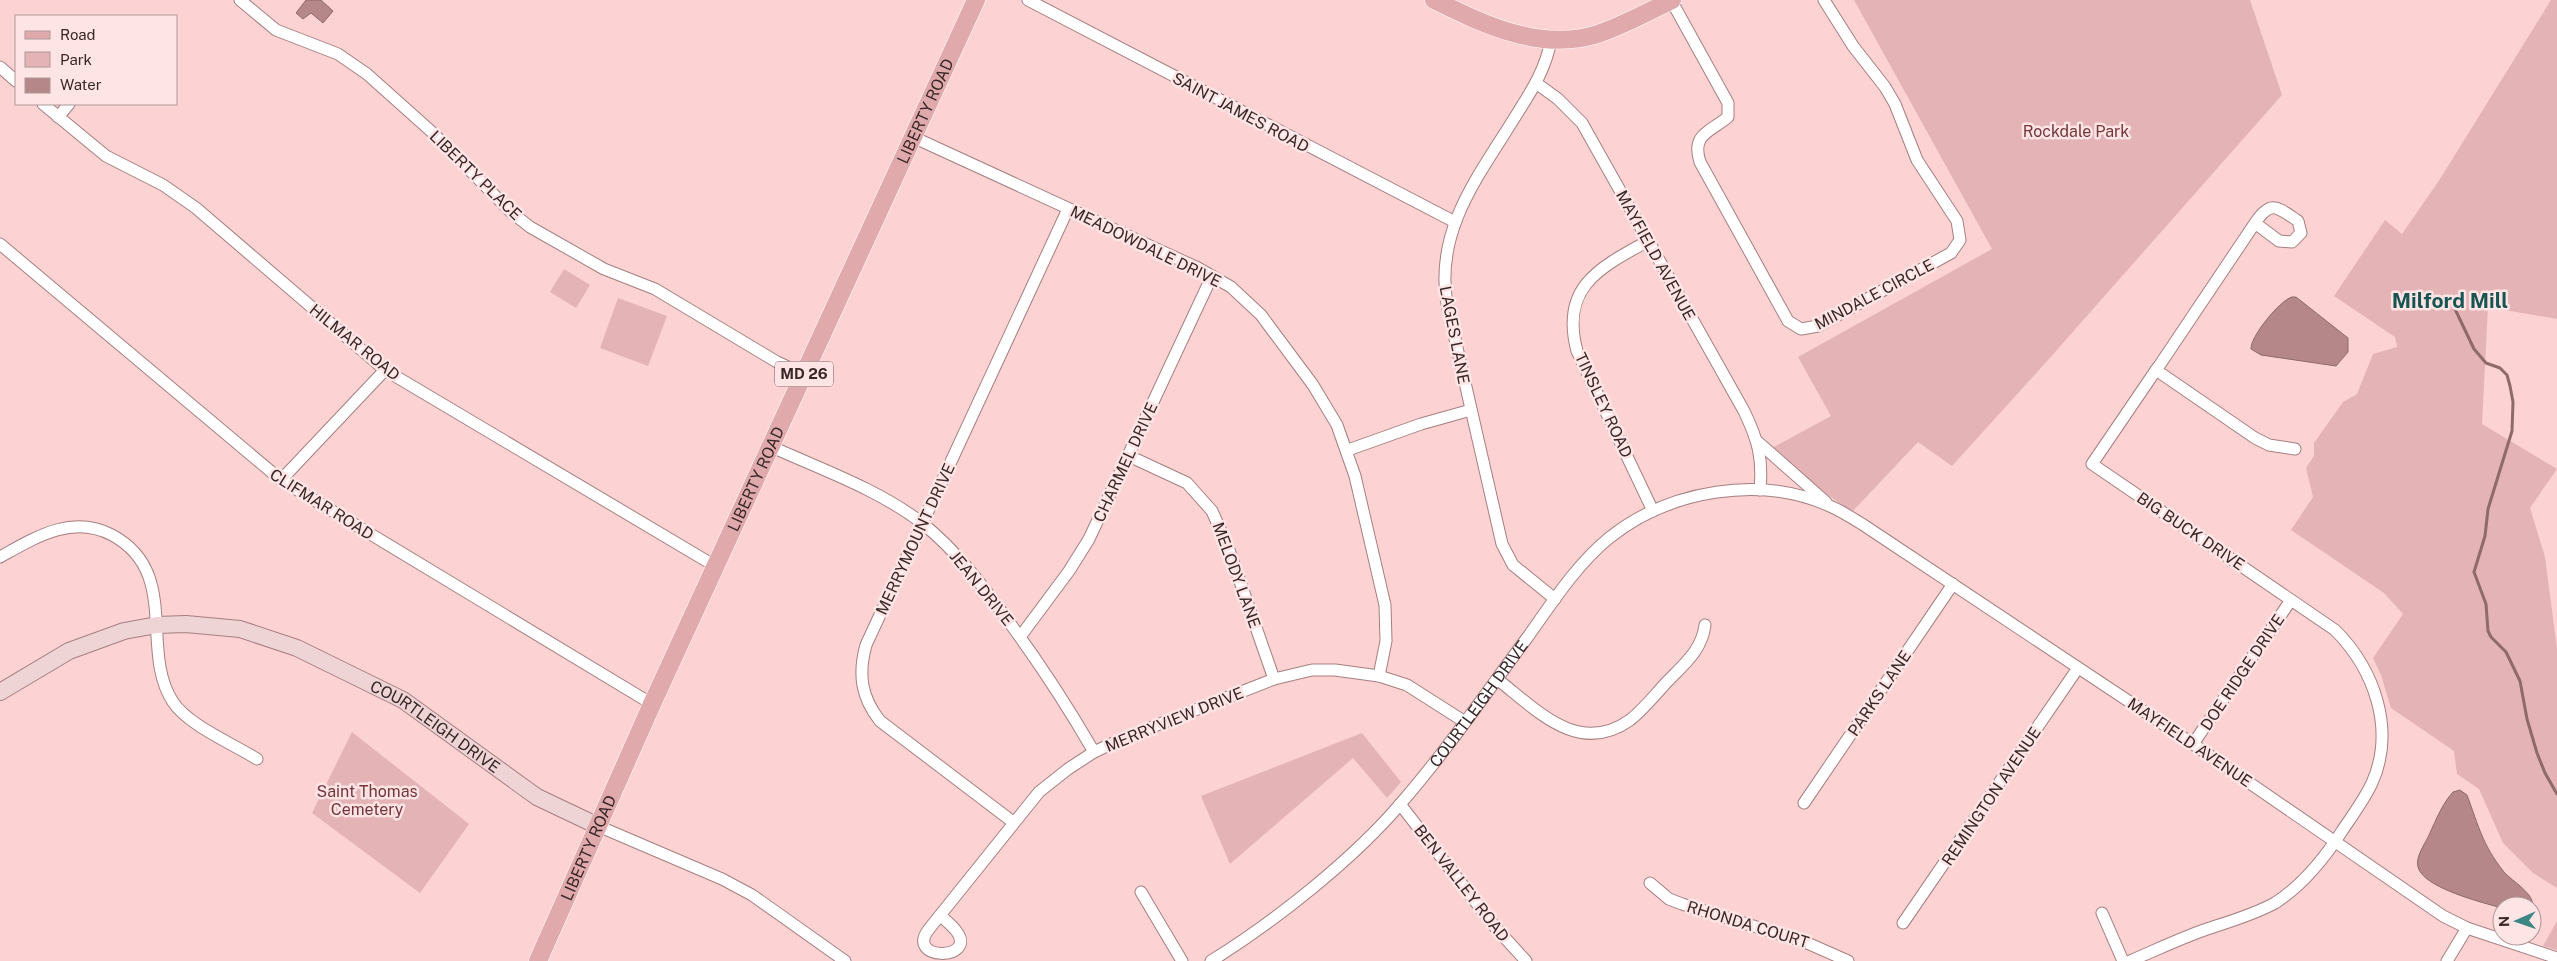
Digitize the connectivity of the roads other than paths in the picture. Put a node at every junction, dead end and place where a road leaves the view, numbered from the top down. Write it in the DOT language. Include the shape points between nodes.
graph roads {
  1 [pos="240,0"];
  2 [pos="976,0"];
  3 [pos="1028,0"];
  4 [pos="1434,0"];
  5 [pos="1671,0"];
  6 [pos="1824,0"];
  7 [pos="1652,4"];
  8 [pos="1551,40"];
  9 [pos="0,67"];
  10 [pos="15,80"];
  11 [pos="1536,83"];
  12 [pos="44,105"];
  13 [pos="68,105"];
  14 [pos="58,117"];
  15 [pos="913,137"];
  16 [pos="1068,209"];
  17 [pos="1455,222"];
  18 [pos="2254,223"];
  19 [pos="1648,241"];
  20 [pos="0,244"];
  21 [pos="1212,276"];
  22 [pos="385,370"];
  23 [pos="2156,370"];
  24 [pos="804,374"];
  25 [pos="1471,410"];
  26 [pos="1758,442"];
  27 [pos="770,446"];
  28 [pos="2295,449"];
  29 [pos="1348,450"];
  30 [pos="1129,456"];
  31 [pos="281,480"];
  32 [pos="1760,490"];
  33 [pos="1832,506"];
  34 [pos="1653,511"];
  35 [pos="922,523"];
  36 [pos="0,557"];
  37 [pos="715,566"];
  38 [pos="1953,584"];
  39 [pos="1555,599"];
  40 [pos="2291,600"];
  41 [pos="157,625"];
  42 [pos="1705,626"];
  43 [pos="1020,637"];
  44 [pos="2078,668"];
  45 [pos="1378,676"];
  46 [pos="1274,679"];
  47 [pos="1497,679"];
  48 [pos="0,692"];
  49 [pos="652,704"];
  50 [pos="1465,722"];
  51 [pos="2194,744"];
  52 [pos="1094,752"];
  53 [pos="257,759"];
  54 [pos="1804,803"];
  55 [pos="1400,804"];
  56 [pos="1013,822"];
  57 [pos="598,826"];
  58 [pos="2336,841"];
  59 [pos="1650,883"];
  60 [pos="1141,892"];
  61 [pos="2102,913"];
  62 [pos="940,915"];
  63 [pos="1903,923"];
  64 [pos="2467,928"];
  65 [pos="2557,958"];
  66 [pos="538,961"];
  67 [pos="845,961"];
  68 [pos="1182,961"];
  69 [pos="1210,961"];
  70 [pos="1526,961"];
  71 [pos="1848,961"];
  72 [pos="2123,961"];
  73 [pos="2130,961"];
  74 [pos="2447,961"];
  1 -- 24 [label="street, LIBERTY PLACE" via="276,30 338,54 367,74 530,227 604,269 655,289 777,362"];
  2 -- 15 [label="main road, LIBERTY ROAD / MD 26"];
  3 -- 17 [label="street, SAINT JAMES ROAD"];
  4 -- 8 [label="main road" via="1511,33"];
  5 -- 6 [label="street, MINDALE CIRCLE" via="1730,110 1728,118 1702,135 1697,143 1700,162 1788,321 1801,329 1818,326 1951,253 1960,240 1956,221 1917,160 1895,104"];
  5 -- 7 [label="main road"];
  7 -- 8 [label="main road" via="1598,34"];
  8 -- 11 [label="street, LAGES LANE" via="1547,61"];
  9 -- 10 [label="street"];
  11 -- 17 [label="street, LAGES LANE" via="1469,193"];
  11 -- 19 [label="street, MAYFIELD AVENUE" via="1558,99 1582,124"];
  12 -- 14 [label="street, HILMAR ROAD"];
  13 -- 14 [label="street"];
  14 -- 22 [label="street, HILMAR ROAD" via="106,156 163,185 196,208"];
  15 -- 16 [label="street, MEADOWDALE DRIVE"];
  15 -- 24 [label="main road, LIBERTY ROAD / MD 26"];
  16 -- 21 [label="street, MEADOWDALE DRIVE"];
  16 -- 35 [label="street, MERRYMOUNT DRIVE"];
  17 -- 25 [label="street, LAGES LANE" via="1445,252 1445,290"];
  18 -- 23 [label="street, BIG BUCK DRIVE"];
  19 -- 26 [label="street, MAYFIELD AVENUE"];
  19 -- 34 [label="street, TINSLEY ROAD" via="1594,274 1577,297 1572,322 1578,351"];
  20 -- 31 [label="street, CLIFMAR ROAD"];
  21 -- 29 [label="street, MEADOWDALE DRIVE" via="1246,299 1260,315 1324,401"];
  21 -- 30 [label="street, CHARMEL DRIVE"];
  22 -- 31 [label="street"];
  22 -- 37 [label="street, HILMAR ROAD"];
  23 -- 28 [label="street" via="2255,438 2269,445"];
  23 -- 40 [label="street, BIG BUCK DRIVE" via="2092,464"];
  24 -- 27 [label="main road, LIBERTY ROAD / MD 26"];
  25 -- 29 [label="street"];
  25 -- 39 [label="street, LAGES LANE" via="1506,554 1522,573"];
  26 -- 32 [label="street, MAYFIELD AVENUE" via="1762,468"];
  26 -- 33 [label="street, MAYFIELD AVENUE"];
  27 -- 35 [label="street, JEAN DRIVE" via="881,498"];
  27 -- 37 [label="main road, LIBERTY ROAD / MD 26"];
  29 -- 45 [label="street, MEADOWDALE DRIVE" via="1385,605 1386,641"];
  30 -- 43 [label="street, CHARMEL DRIVE" via="1079,557"];
  30 -- 46 [label="street, MELODY LANE" via="1188,483 1212,511 1228,547"];
  31 -- 49 [label="street, CLIFMAR ROAD"];
  32 -- 33 [label="street, MAYFIELD AVENUE"];
  32 -- 34 [label="street, COURTLEIGH DRIVE" via="1702,495"];
  33 -- 38 [label="street, MAYFIELD AVENUE"];
  34 -- 39 [label="street, COURTLEIGH DRIVE" via="1610,537"];
  35 -- 43 [label="street, JEAN DRIVE" via="968,567"];
  35 -- 56 [label="street, MERRYMOUNT DRIVE" via="866,645 861,671 865,697 885,724"];
  36 -- 41 [label="street" via="58,528 90,526 104,531 131,548 141,560 154,594"];
  37 -- 49 [label="main road, LIBERTY ROAD / MD 26"];
  38 -- 44 [label="street, MAYFIELD AVENUE"];
  38 -- 54 [label="street, PARKS LANE"];
  39 -- 47 [label="street, COURTLEIGH DRIVE"];
  40 -- 51 [label="street, DOE RIDGE DRIVE"];
  40 -- 58 [label="street, BIG BUCK DRIVE" via="2335,630 2350,645 2368,673 2377,697 2381,742 2373,781"];
  41 -- 48 [label="street, COURTLEIGH DRIVE" via="124,631 69,651"];
  41 -- 53 [label="street" via="162,674 174,703 192,720"];
  41 -- 57 [label="street, COURTLEIGH DRIVE" via="213,625 272,638 297,648 402,700 537,797"];
  42 -- 47 [label="street" via="1704,637 1690,658 1632,719 1605,732 1589,734 1564,729"];
  43 -- 52 [label="street, JEAN DRIVE" via="1065,702"];
  44 -- 51 [label="street, MAYFIELD AVENUE"];
  44 -- 63 [label="street, REMINGTON AVENUE"];
  45 -- 46 [label="street, MERRYVIEW DRIVE" via="1342,670 1312,670"];
  45 -- 50 [label="street, MERRYVIEW DRIVE" via="1407,685"];
  46 -- 52 [label="street, MERRYVIEW DRIVE"];
  47 -- 50 [label="street, COURTLEIGH DRIVE"];
  49 -- 57 [label="main road, LIBERTY ROAD / MD 26"];
  50 -- 55 [label="street, COURTLEIGH DRIVE"];
  51 -- 58 [label="street, MAYFIELD AVENUE"];
  52 -- 56 [label="street, MERRYVIEW DRIVE" via="1039,792"];
  55 -- 69 [label="street, COURTLEIGH DRIVE" via="1332,872"];
  55 -- 70 [label="street, BEN VALLEY ROAD" via="1495,927"];
  56 -- 62 [label="street, MERRYVIEW DRIVE"];
  57 -- 66 [label="main road, LIBERTY ROAD / MD 26"];
  57 -- 67 [label="street, COURTLEIGH DRIVE" via="752,895"];
  58 -- 64 [label="street, MAYFIELD AVENUE" via="2443,916"];
  58 -- 73 [label="street, BIG BUCK DRIVE" via="2313,872 2276,902 2256,913"];
  59 -- 71 [label="street, RHONDA COURT" via="1669,899 1813,944"];
  60 -- 68 [label="street"];
  61 -- 72 [label="street"];
  64 -- 65 [label="street, MAYFIELD AVENUE"];
  64 -- 74 [label="street"];
}
